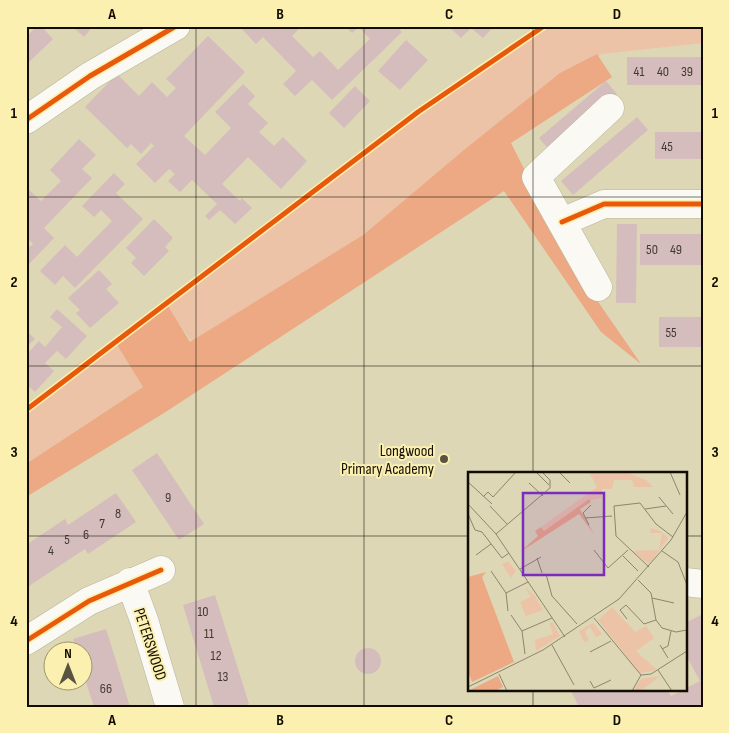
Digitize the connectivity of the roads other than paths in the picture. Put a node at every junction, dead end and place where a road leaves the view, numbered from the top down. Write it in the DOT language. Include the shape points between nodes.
graph roads {
  1 [pos="176,26"];
  2 [pos="610,108"];
  3 [pos="26,120"];
  4 [pos="703,204"];
  5 [pos="562,222"];
  6 [pos="598,287"];
  7 [pos="161,570"];
  8 [pos="130,582"];
  9 [pos="686,582"];
  10 [pos="703,584"];
  11 [pos="26,641"];
  12 [pos="170,707"];
  1 -- 3 [label="street" via="90,76"];
  2 -- 5 [label="street" via="536,176"];
  4 -- 5 [label="street" via="604,204"];
  5 -- 6 [label="street"];
  7 -- 8 [label="street"];
  8 -- 11 [label="street" via="62,616"];
  8 -- 12 [label="street, PETERSWOOD"];
  9 -- 10 [label="street"];
}
